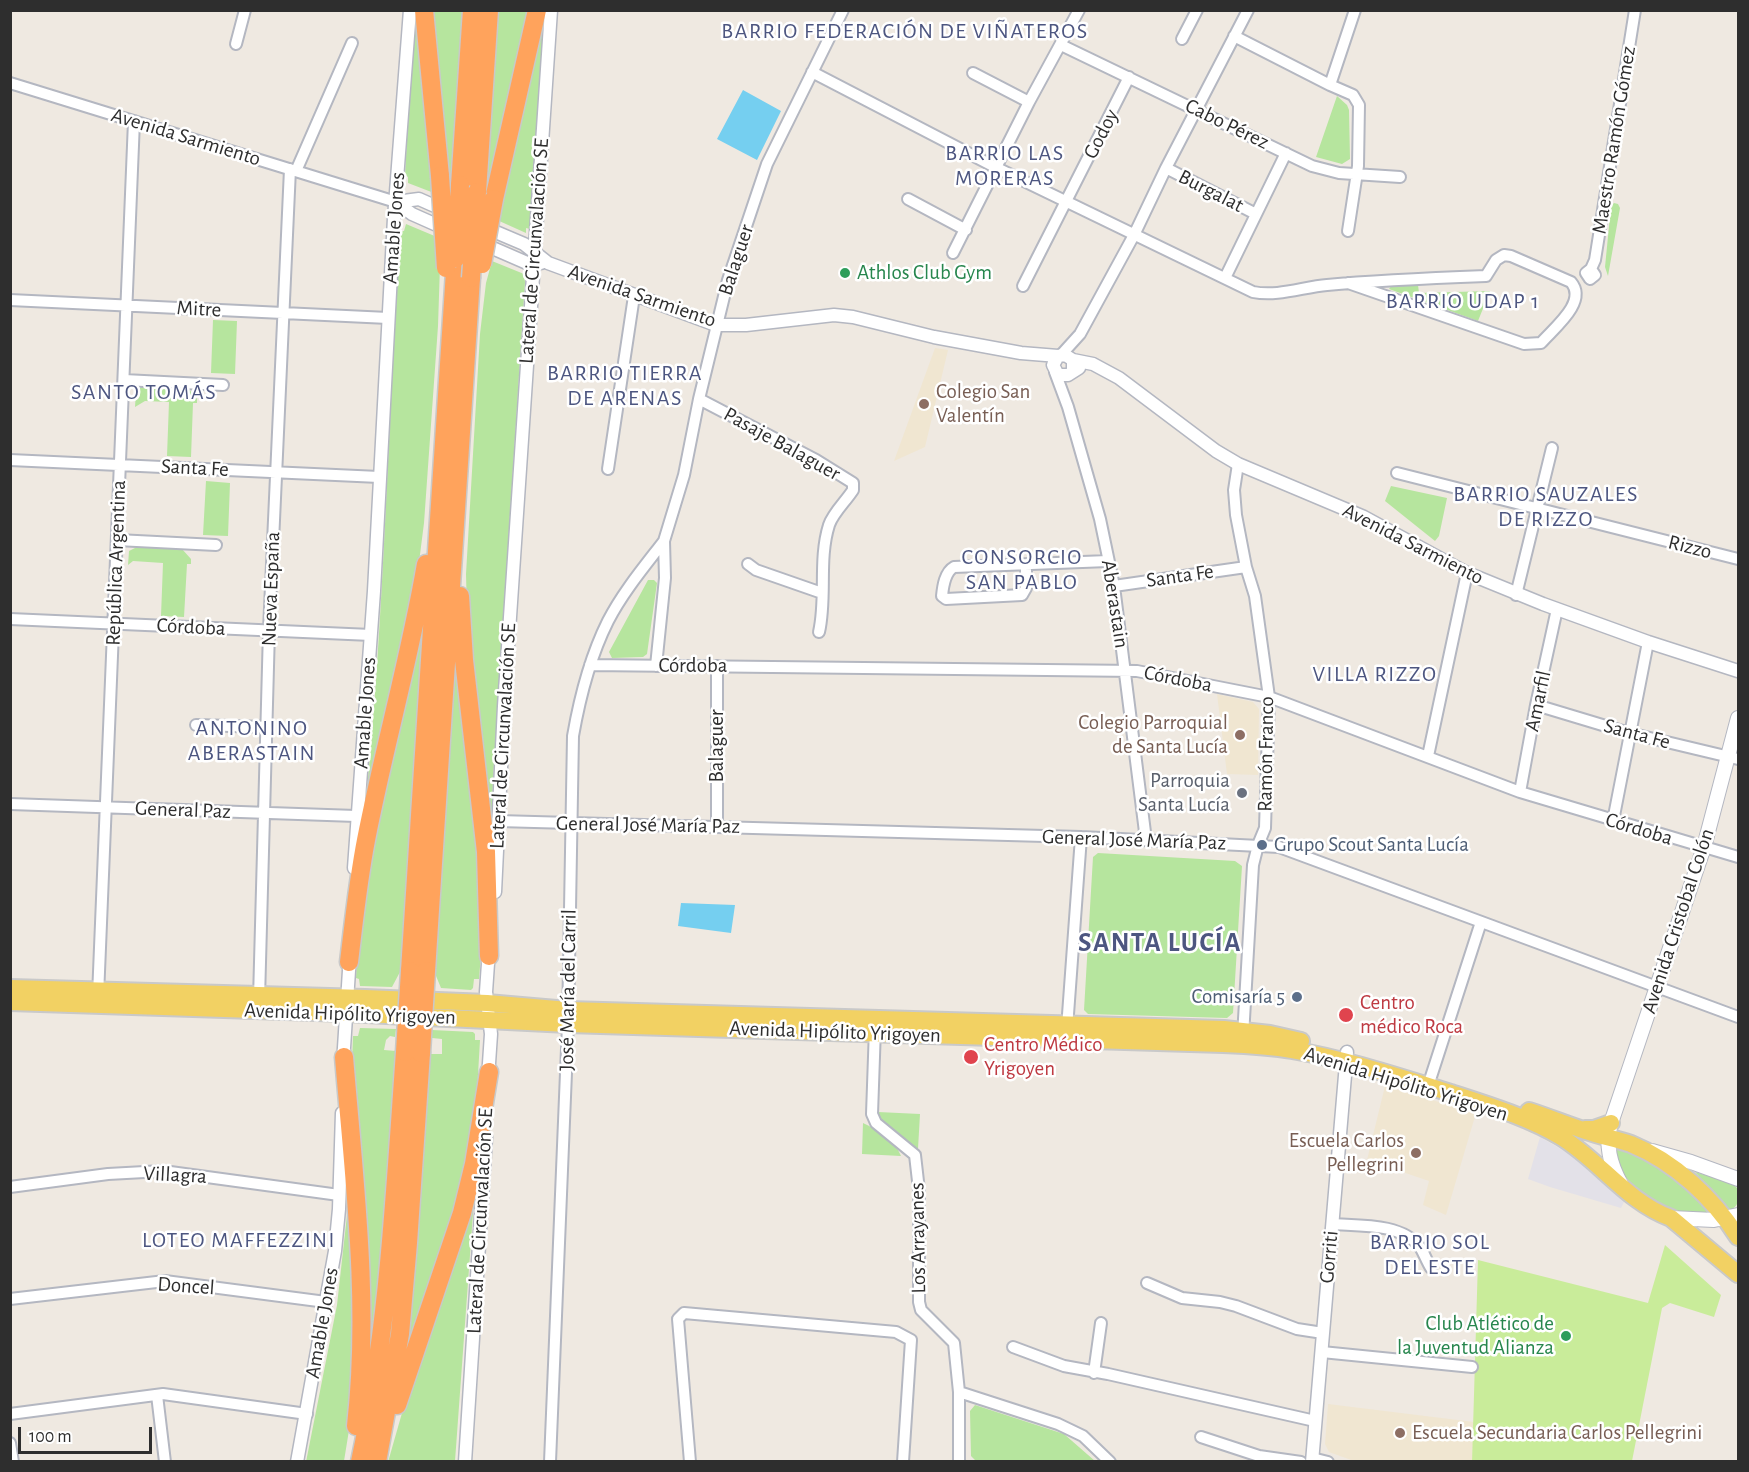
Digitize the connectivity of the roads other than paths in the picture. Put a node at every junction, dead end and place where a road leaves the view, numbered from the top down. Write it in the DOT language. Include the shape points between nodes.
graph roads {
  1 [pos="245,10"];
  2 [pos="410,10"];
  3 [pos="424,10"];
  4 [pos="472,10"];
  5 [pos="489,10"];
  6 [pos="537,10"];
  7 [pos="551,10"];
  8 [pos="843,10"];
  9 [pos="1079,10"];
  10 [pos="1197,10"];
  11 [pos="1248,10"];
  12 [pos="1355,10"];
  13 [pos="1635,10"];
  14 [pos="1234,36"];
  15 [pos="1182,39"];
  16 [pos="352,43"];
  17 [pos="236,44"];
  18 [pos="1061,45"];
  19 [pos="812,72"];
  20 [pos="973,73"];
  21 [pos="1130,77"];
  22 [pos="10,83"];
  23 [pos="1330,85"];
  24 [pos="1029,102"];
  25 [pos="1197,109"];
  26 [pos="134,121"];
  27 [pos="1286,153"];
  28 [pos="997,168"];
  29 [pos="1166,168"];
  30 [pos="293,170"];
  31 [pos="1357,175"];
  32 [pos="1400,177"];
  33 [pos="469,188"];
  34 [pos="908,199"];
  35 [pos="396,201"];
  36 [pos="1067,202"];
  37 [pos="1256,214"];
  38 [pos="966,230"];
  39 [pos="1348,231"];
  40 [pos="1134,235"];
  41 [pos="953,253"];
  42 [pos="534,257"];
  43 [pos="1591,269"];
  44 [pos="463,274"];
  45 [pos="1224,278"];
  46 [pos="1348,283"];
  47 [pos="1023,286"];
  48 [pos="634,296"];
  49 [pos="10,300"];
  50 [pos="127,306"];
  51 [pos="283,313"];
  52 [pos="388,318"];
  53 [pos="716,325"];
  54 [pos="1021,353"];
  55 [pos="1068,362"];
  56 [pos="1054,371"];
  57 [pos="124,380"];
  58 [pos="223,385"];
  59 [pos="699,399"];
  60 [pos="1068,407"];
  61 [pos="1552,448"];
  62 [pos="10,460"];
  63 [pos="1238,464"];
  64 [pos="120,465"];
  65 [pos="608,469"];
  66 [pos="276,472"];
  67 [pos="1397,473"];
  68 [pos="379,477"];
  69 [pos="442,477"];
  70 [pos="456,499"];
  71 [pos="1538,509"];
  72 [pos="117,540"];
  73 [pos="664,541"];
  74 [pos="216,545"];
  75 [pos="1738,559"];
  76 [pos="1108,561"];
  77 [pos="748,564"];
  78 [pos="1026,565"];
  79 [pos="1246,567"];
  80 [pos="1467,573"];
  81 [pos="1113,586"];
  82 [pos="822,593"];
  83 [pos="1516,595"];
  84 [pos="1557,609"];
  85 [pos="10,619"];
  86 [pos="114,623"];
  87 [pos="269,630"];
  88 [pos="819,632"];
  89 [pos="371,635"];
  90 [pos="1648,642"];
  91 [pos="590,665"];
  92 [pos="656,666"];
  93 [pos="717,666"];
  94 [pos="1124,670"];
  95 [pos="1738,671"];
  96 [pos="1269,697"];
  97 [pos="1536,705"];
  98 [pos="1738,718"];
  99 [pos="196,725"];
  100 [pos="266,727"];
  101 [pos="1629,733"];
  102 [pos="1428,756"];
  103 [pos="1733,758"];
  104 [pos="1520,792"];
  105 [pos="10,804"];
  106 [pos="106,807"];
  107 [pos="264,813"];
  108 [pos="356,816"];
  109 [pos="498,821"];
  110 [pos="1613,821"];
  111 [pos="571,824"];
  112 [pos="717,825"];
  113 [pos="1082,837"];
  114 [pos="1146,840"];
  115 [pos="1258,845"];
  116 [pos="1704,847"];
  117 [pos="1738,857"];
  118 [pos="1481,922"];
  119 [pos="489,956"];
  120 [pos="349,962"];
  121 [pos="418,971"];
  122 [pos="1656,987"];
  123 [pos="10,988"];
  124 [pos="98,998"];
  125 [pos="10,1002"];
  126 [pos="259,1003"];
  127 [pos="346,1006"];
  128 [pos="488,1012"];
  129 [pos="568,1017"];
  130 [pos="1738,1017"];
  131 [pos="875,1026"];
  132 [pos="1067,1032"];
  133 [pos="1243,1038"];
  134 [pos="413,1052"];
  135 [pos="344,1056"];
  136 [pos="1346,1058"];
  137 [pos="489,1072"];
  138 [pos="1429,1081"];
  139 [pos="1618,1137"];
  140 [pos="1738,1179"];
  141 [pos="10,1187"];
  142 [pos="1627,1193"];
  143 [pos="339,1195"];
  144 [pos="1734,1216"];
  145 [pos="1671,1218"];
  146 [pos="1332,1224"];
  147 [pos="1738,1237"];
  148 [pos="1431,1268"];
  149 [pos="1738,1274"];
  150 [pos="1147,1283"];
  151 [pos="10,1299"];
  152 [pos="326,1302"];
  153 [pos="1101,1323"];
  154 [pos="1323,1333"];
  155 [pos="1013,1347"];
  156 [pos="1322,1352"];
  157 [pos="1472,1367"];
  158 [pos="1094,1373"];
  159 [pos="959,1392"];
  160 [pos="157,1395"];
  161 [pos="10,1414"];
  162 [pos="307,1414"];
  163 [pos="1315,1421"];
  164 [pos="1201,1437"];
  165 [pos="10,1443"];
  166 [pos="1308,1460"];
  167 [pos="13,1461"];
  168 [pos="165,1461"];
  169 [pos="297,1461"];
  170 [pos="352,1461"];
  171 [pos="360,1461"];
  172 [pos="379,1461"];
  173 [pos="465,1461"];
  174 [pos="550,1461"];
  175 [pos="690,1461"];
  176 [pos="903,1461"];
  177 [pos="959,1461"];
  178 [pos="1110,1461"];
  179 [pos="1328,1461"];
  1 -- 17 [label="street"];
  2 -- 35 [label="street, Amable Jones"];
  3 -- 44 [label="highway, bridge" via="440,176"];
  4 -- 33 [label="highway"];
  5 -- 33 [label="highway"];
  6 -- 44 [label="highway, bridge" via="494,199"];
  7 -- 42 [label="street, Lateral de Circunvalación SE"];
  8 -- 19 [label="street, Balaguer"];
  9 -- 18 [label="street"];
  10 -- 15 [label="street"];
  11 -- 14 [label="street, Aberastain"];
  12 -- 23 [label="street"];
  13 -- 43 [label="street, Maestro Ramón Gómez"];
  14 -- 23 [label="street"];
  14 -- 25 [label="street, Aberastain"];
  16 -- 30 [label="street"];
  18 -- 21 [label="street, Cabo Pérez"];
  18 -- 24 [label="street"];
  19 -- 28 [label="street"];
  19 -- 53 [label="street, Balaguer" via="767,164"];
  20 -- 24 [label="street"];
  21 -- 25 [label="street, Cabo Pérez"];
  21 -- 36 [label="street, Godoy"];
  22 -- 26 [label="street, Avenida Sarmiento"];
  23 -- 31 [label="street" via="1353,95 1359,105"];
  24 -- 28 [label="street"];
  25 -- 27 [label="street, Cabo Pérez"];
  25 -- 29 [label="street, Aberastain"];
  26 -- 30 [label="street, Avenida Sarmiento"];
  26 -- 50 [label="street, República Argentina"];
  27 -- 31 [label="street, Cabo Pérez" via="1312,166"];
  27 -- 37 [label="street"];
  28 -- 36 [label="street"];
  28 -- 38 [label="street"];
  29 -- 37 [label="street, Burgalat"];
  29 -- 40 [label="street, Aberastain"];
  30 -- 35 [label="street, Avenida Sarmiento"];
  30 -- 51 [label="street, Nueva España"];
  31 -- 32 [label="street, Cabo Pérez"];
  31 -- 39 [label="street"];
  33 -- 44 [label="highway, bridge"];
  34 -- 38 [label="street"];
  35 -- 42 [label="street, Avenida Sarmiento" via="412,214 527,263"];
  35 -- 52 [label="street, Amable Jones"];
  36 -- 40 [label="street"];
  36 -- 47 [label="street, Godoy"];
  37 -- 45 [label="street"];
  38 -- 41 [label="street"];
  40 -- 45 [label="street"];
  40 -- 55 [label="street, Aberastain"];
  42 -- 48 [label="street, Avenida Sarmiento"];
  42 -- 109 [label="street, Lateral de Circunvalación SE"];
  44 -- 69 [label="highway"];
  44 -- 70 [label="highway" via="465,367"];
  45 -- 46 [label="street" via="1268,295"];
  46 -- 46 [label="street" via="1524,344 1541,343 1576,303 1576,288 1571,282 1504,255 1486,276"];
  48 -- 53 [label="street, Avenida Sarmiento"];
  48 -- 65 [label="street"];
  49 -- 50 [label="street, Mitre"];
  50 -- 51 [label="street, Mitre"];
  50 -- 57 [label="street, República Argentina"];
  51 -- 52 [label="street, Mitre"];
  51 -- 66 [label="street, Nueva España"];
  52 -- 68 [label="street, Amable Jones"];
  53 -- 54 [label="street, Avenida Sarmiento" via="834,315"];
  53 -- 59 [label="street, Balaguer"];
  54 -- 55 [label="street, Avenida Sarmiento"];
  54 -- 56 [label="street, Avenida Sarmiento"];
  55 -- 56 [label="street" via="1053,362"];
  55 -- 60 [label="street, Aberastain"];
  55 -- 63 [label="street, Avenida Sarmiento" via="1094,364 1110,372"];
  56 -- 60 [label="street, Aberastain"];
  57 -- 58 [label="street"];
  57 -- 64 [label="street, República Argentina"];
  59 -- 73 [label="street, Balaguer" via="684,475"];
  59 -- 82 [label="street, Pasaje Balaguer" via="853,483 853,490 829,523"];
  60 -- 76 [label="street, Aberastain" via="1101,519"];
  61 -- 71 [label="street"];
  62 -- 64 [label="street, Santa Fe"];
  63 -- 79 [label="street, Ramón Franco" via="1234,498"];
  63 -- 80 [label="street, Avenida Sarmiento" via="1364,517"];
  64 -- 66 [label="street, Santa Fe"];
  64 -- 72 [label="street, República Argentina"];
  66 -- 68 [label="street, Santa Fe"];
  66 -- 87 [label="street, Nueva España"];
  67 -- 71 [label="street, Rizzo"];
  68 -- 89 [label="street, Amable Jones"];
  69 -- 120 [label="highway" via="417,613 366,839"];
  69 -- 121 [label="highway"];
  70 -- 119 [label="highway" via="462,637 487,860"];
  70 -- 121 [label="highway"];
  71 -- 75 [label="street, Rizzo"];
  71 -- 83 [label="street"];
  72 -- 74 [label="street"];
  72 -- 86 [label="street, República Argentina"];
  73 -- 91 [label="street, José María del Carril" via="608,621"];
  73 -- 92 [label="street, Balaguer" via="665,578"];
  76 -- 78 [label="street"];
  76 -- 81 [label="street, Aberastain"];
  77 -- 82 [label="street"];
  78 -- 78 [label="street" via="1026,588 1022,595 946,599 942,596 947,575 954,567"];
  79 -- 81 [label="street, Santa Fe"];
  79 -- 96 [label="street, Ramón Franco" via="1255,596"];
  80 -- 83 [label="street, Avenida Sarmiento"];
  80 -- 102 [label="street"];
  81 -- 94 [label="street, Aberastain"];
  82 -- 88 [label="street, Pasaje Balaguer"];
  83 -- 84 [label="street, Avenida Sarmiento"];
  84 -- 90 [label="street, Avenida Sarmiento"];
  84 -- 97 [label="street, Amarfil"];
  85 -- 86 [label="street, Córdoba"];
  86 -- 87 [label="street, Córdoba"];
  86 -- 106 [label="street, República Argentina"];
  87 -- 89 [label="street, Córdoba"];
  87 -- 100 [label="street, Nueva España"];
  89 -- 108 [label="street, Amable Jones"];
  90 -- 95 [label="street, Avenida Sarmiento"];
  90 -- 101 [label="street"];
  91 -- 92 [label="street, Córdoba"];
  91 -- 111 [label="street, José María del Carril" via="573,736"];
  92 -- 93 [label="street, Córdoba"];
  93 -- 94 [label="street, Córdoba"];
  93 -- 112 [label="street, Balaguer"];
  94 -- 96 [label="street, Córdoba"];
  94 -- 114 [label="street, Aberastain"];
  96 -- 102 [label="street, Córdoba"];
  96 -- 115 [label="street, Ramón Franco" via="1264,828"];
  97 -- 101 [label="street, Santa Fe"];
  97 -- 104 [label="street, Amarfil"];
  98 -- 103 [label="main road, Avenida Cristobal Colón"];
  99 -- 100 [label="street"];
  100 -- 107 [label="street, Nueva España"];
  101 -- 103 [label="street, Santa Fe"];
  101 -- 110 [label="street"];
  102 -- 104 [label="street, Córdoba"];
  103 -- 116 [label="main road, Avenida Cristobal Colón"];
  104 -- 110 [label="street, Córdoba"];
  105 -- 106 [label="street, General Paz"];
  106 -- 107 [label="street, General Paz"];
  106 -- 124 [label="street, República Argentina"];
  107 -- 108 [label="street, General Paz"];
  107 -- 126 [label="street, Nueva España"];
  108 -- 120 [label="street, Amable Jones"];
  109 -- 111 [label="street, General José María Paz"];
  109 -- 119 [label="street, Lateral de Circunvalación SE"];
  110 -- 116 [label="street, Córdoba"];
  111 -- 112 [label="street, General José María Paz"];
  111 -- 129 [label="street, José María del Carril"];
  112 -- 113 [label="street, General José María Paz"];
  113 -- 114 [label="street, General José María Paz"];
  113 -- 132 [label="street"];
  114 -- 115 [label="street, General José María Paz"];
  115 -- 118 [label="street, General José María Paz" via="1279,847"];
  115 -- 133 [label="street, Ramón Franco" via="1253,865"];
  116 -- 117 [label="street, Córdoba"];
  116 -- 122 [label="main road, Avenida Cristobal Colón"];
  118 -- 122 [label="street, General José María Paz"];
  118 -- 138 [label="street"];
  119 -- 128 [label="street, Lateral de Circunvalación SE"];
  120 -- 127 [label="street, Amable Jones"];
  121 -- 134 [label="highway, bridge"];
  122 -- 130 [label="street, General José María Paz"];
  122 -- 139 [label="main road, Avenida Cristobal Colón"];
  123 -- 124 [label="main road, Avenida Hipólito Yrigoyen"];
  124 -- 125 [label="main road, Avenida Hipólito Yrigoyen"];
  124 -- 126 [label="main road, Avenida Hipólito Yrigoyen"];
  126 -- 127 [label="main road, Avenida Hipólito Yrigoyen"];
  127 -- 128 [label="main road, Avenida Hipólito Yrigoyen" via="365,998"];
  127 -- 135 [label="street, Amable Jones"];
  128 -- 129 [label="main road, Avenida Hipólito Yrigoyen"];
  128 -- 137 [label="street, Lateral de Circunvalación SE"];
  129 -- 131 [label="main road, Avenida Hipólito Yrigoyen"];
  129 -- 174 [label="street, José María del Carril"];
  131 -- 132 [label="main road, Avenida Hipólito Yrigoyen"];
  131 -- 159 [label="street, Los Arrayanes" via="872,1114 876,1123 915,1155 919,1190 919,1302 921,1310 954,1343"];
  132 -- 133 [label="main road, Avenida Hipólito Yrigoyen"];
  133 -- 136 [label="main road, Avenida Hipólito Yrigoyen" via="1311,1043"];
  134 -- 171 [label="highway" via="378,1366"];
  134 -- 172 [label="highway" via="408,1244 400,1334"];
  135 -- 143 [label="street, Amable Jones"];
  135 -- 170 [label="highway" via="363,1312"];
  136 -- 138 [label="main road, Avenida Hipólito Yrigoyen"];
  136 -- 146 [label="street, Gorriti"];
  137 -- 172 [label="highway" via="467,1196"];
  137 -- 173 [label="street, Lateral de Circunvalación SE"];
  138 -- 139 [label="main road, Avenida Hipólito Yrigoyen"];
  138 -- 142 [label="main road, Avenida Hipólito Yrigoyen" via="1563,1138"];
  139 -- 140 [label="main road"];
  139 -- 142 [label="main road, Avenida Cristobal Colón" via="1608,1147 1613,1168"];
  139 -- 144 [label="main road" via="1678,1172"];
  141 -- 143 [label="street, Villagra" via="163,1171"];
  142 -- 145 [label="main road, Avenida Hipólito Yrigoyen"];
  143 -- 152 [label="street, Amable Jones"];
  144 -- 145 [label="main road, Avenida Hipólito Yrigoyen" via="1692,1221"];
  144 -- 147 [label="main road"];
  145 -- 149 [label="main road"];
  146 -- 148 [label="street" via="1385,1228 1409,1237"];
  146 -- 154 [label="street, Gorriti"];
  150 -- 154 [label="street" via="1182,1298 1228,1304 1297,1329"];
  151 -- 152 [label="street, Doncel" via="165,1281"];
  152 -- 162 [label="street, Amable Jones"];
  153 -- 158 [label="street"];
  154 -- 156 [label="street, Gorriti"];
  155 -- 158 [label="street"];
  156 -- 157 [label="street"];
  156 -- 163 [label="street, Gorriti"];
  158 -- 163 [label="street"];
  159 -- 177 [label="street, Los Arrayanes"];
  159 -- 178 [label="street" via="1058,1424 1083,1436"];
  160 -- 161 [label="street"];
  160 -- 162 [label="street"];
  160 -- 168 [label="street"];
  162 -- 169 [label="street, Amable Jones"];
  163 -- 166 [label="street, Gorriti"];
  164 -- 166 [label="street" via="1259,1456"];
  165 -- 167 [label="street"];
  166 -- 179 [label="street"];
  175 -- 176 [label="street" via="678,1319 684,1313 896,1332 910,1341"];
}
